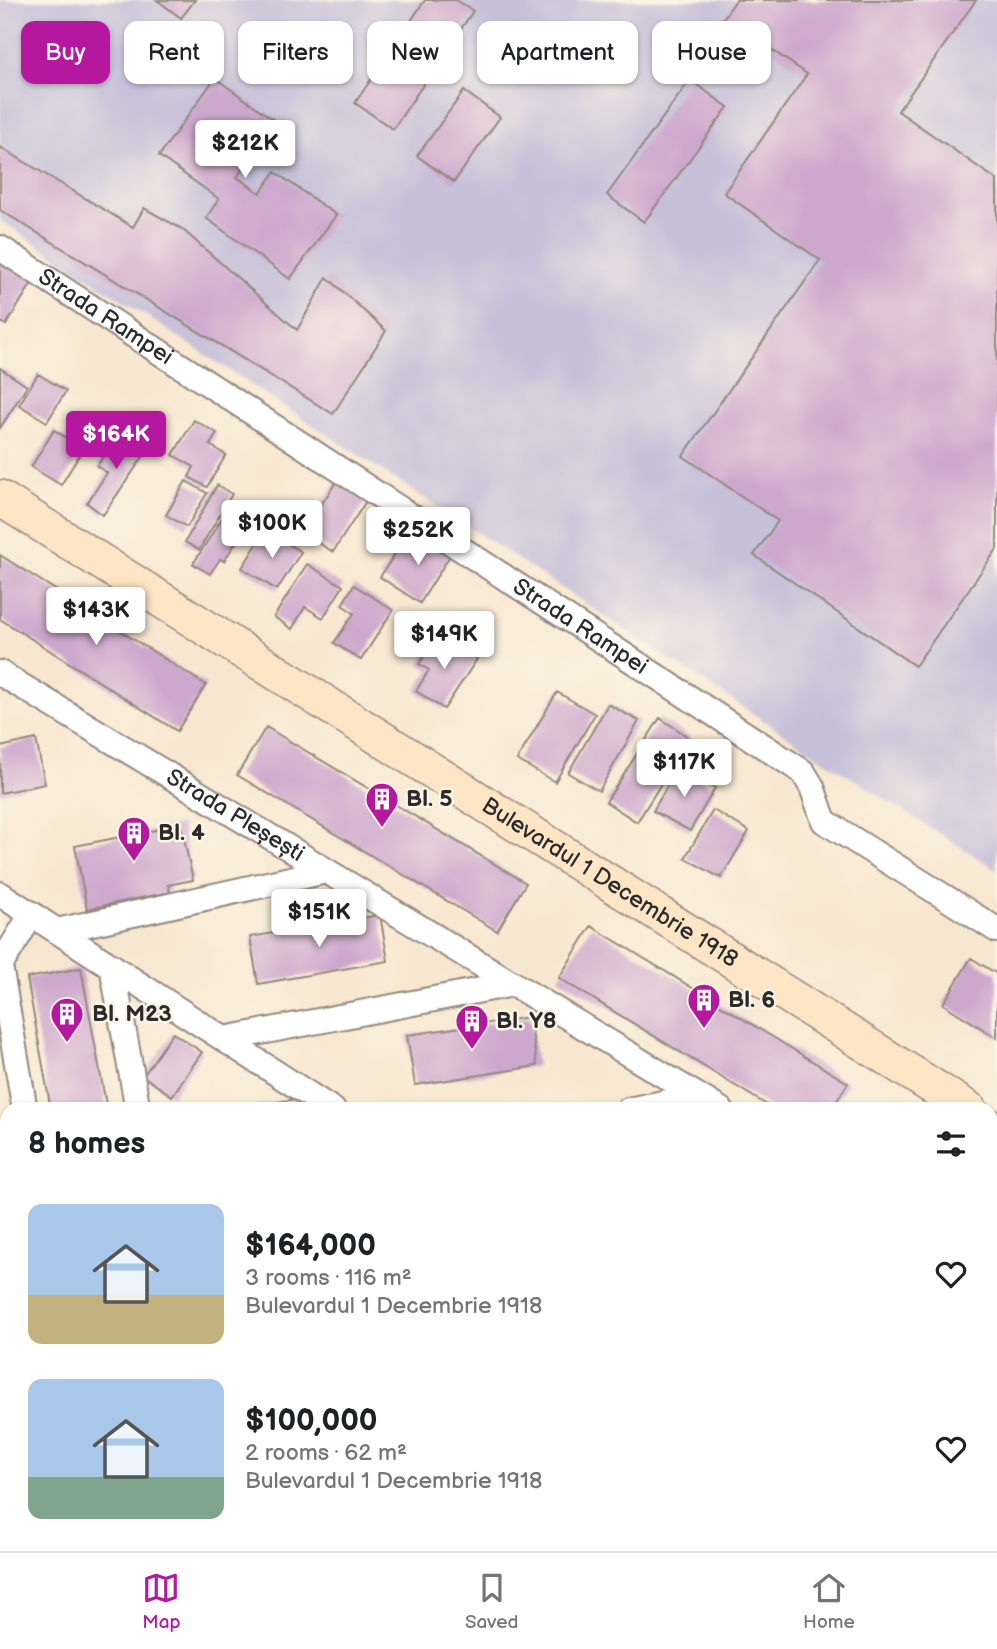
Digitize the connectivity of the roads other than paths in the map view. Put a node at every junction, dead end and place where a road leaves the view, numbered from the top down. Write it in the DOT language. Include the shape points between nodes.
graph roads {
  1 [pos="0,247"];
  2 [pos="0,498"];
  3 [pos="0,673"];
  4 [pos="25,688"];
  5 [pos="0,692"];
  6 [pos="326,871"];
  7 [pos="0,894"];
  8 [pos="32,914"];
  9 [pos="997,930"];
  10 [pos="57,931"];
  11 [pos="112,966"];
  12 [pos="513,984"];
  13 [pos="224,1039"];
  14 [pos="698,1096"];
  15 [pos="24,1102"];
  16 [pos="137,1102"];
  17 [pos="321,1102"];
  18 [pos="668,1102"];
  19 [pos="708,1102"];
  20 [pos="958,1102"];
  1 -- 9 [label="street, Strada Rampei" via="803,772 824,821"];
  2 -- 20 [label="main road, Bulevardul 1 Decembrie 1918"];
  3 -- 4 [label="street, Strada Pleșești"];
  4 -- 5 [label="street"];
  4 -- 6 [label="street, Strada Pleșești"];
  6 -- 10 [label="street"];
  6 -- 12 [label="street, Strada Pleșești"];
  7 -- 8 [label="street"];
  8 -- 10 [label="street"];
  8 -- 15 [label="street" via="0,966"];
  10 -- 11 [label="street"];
  11 -- 13 [label="street"];
  11 -- 16 [label="street"];
  12 -- 13 [label="street"];
  12 -- 14 [label="street, Strada Pleșești"];
  13 -- 17 [label="street"];
  14 -- 18 [label="street"];
  14 -- 19 [label="street, Strada Pleșești"];
}
